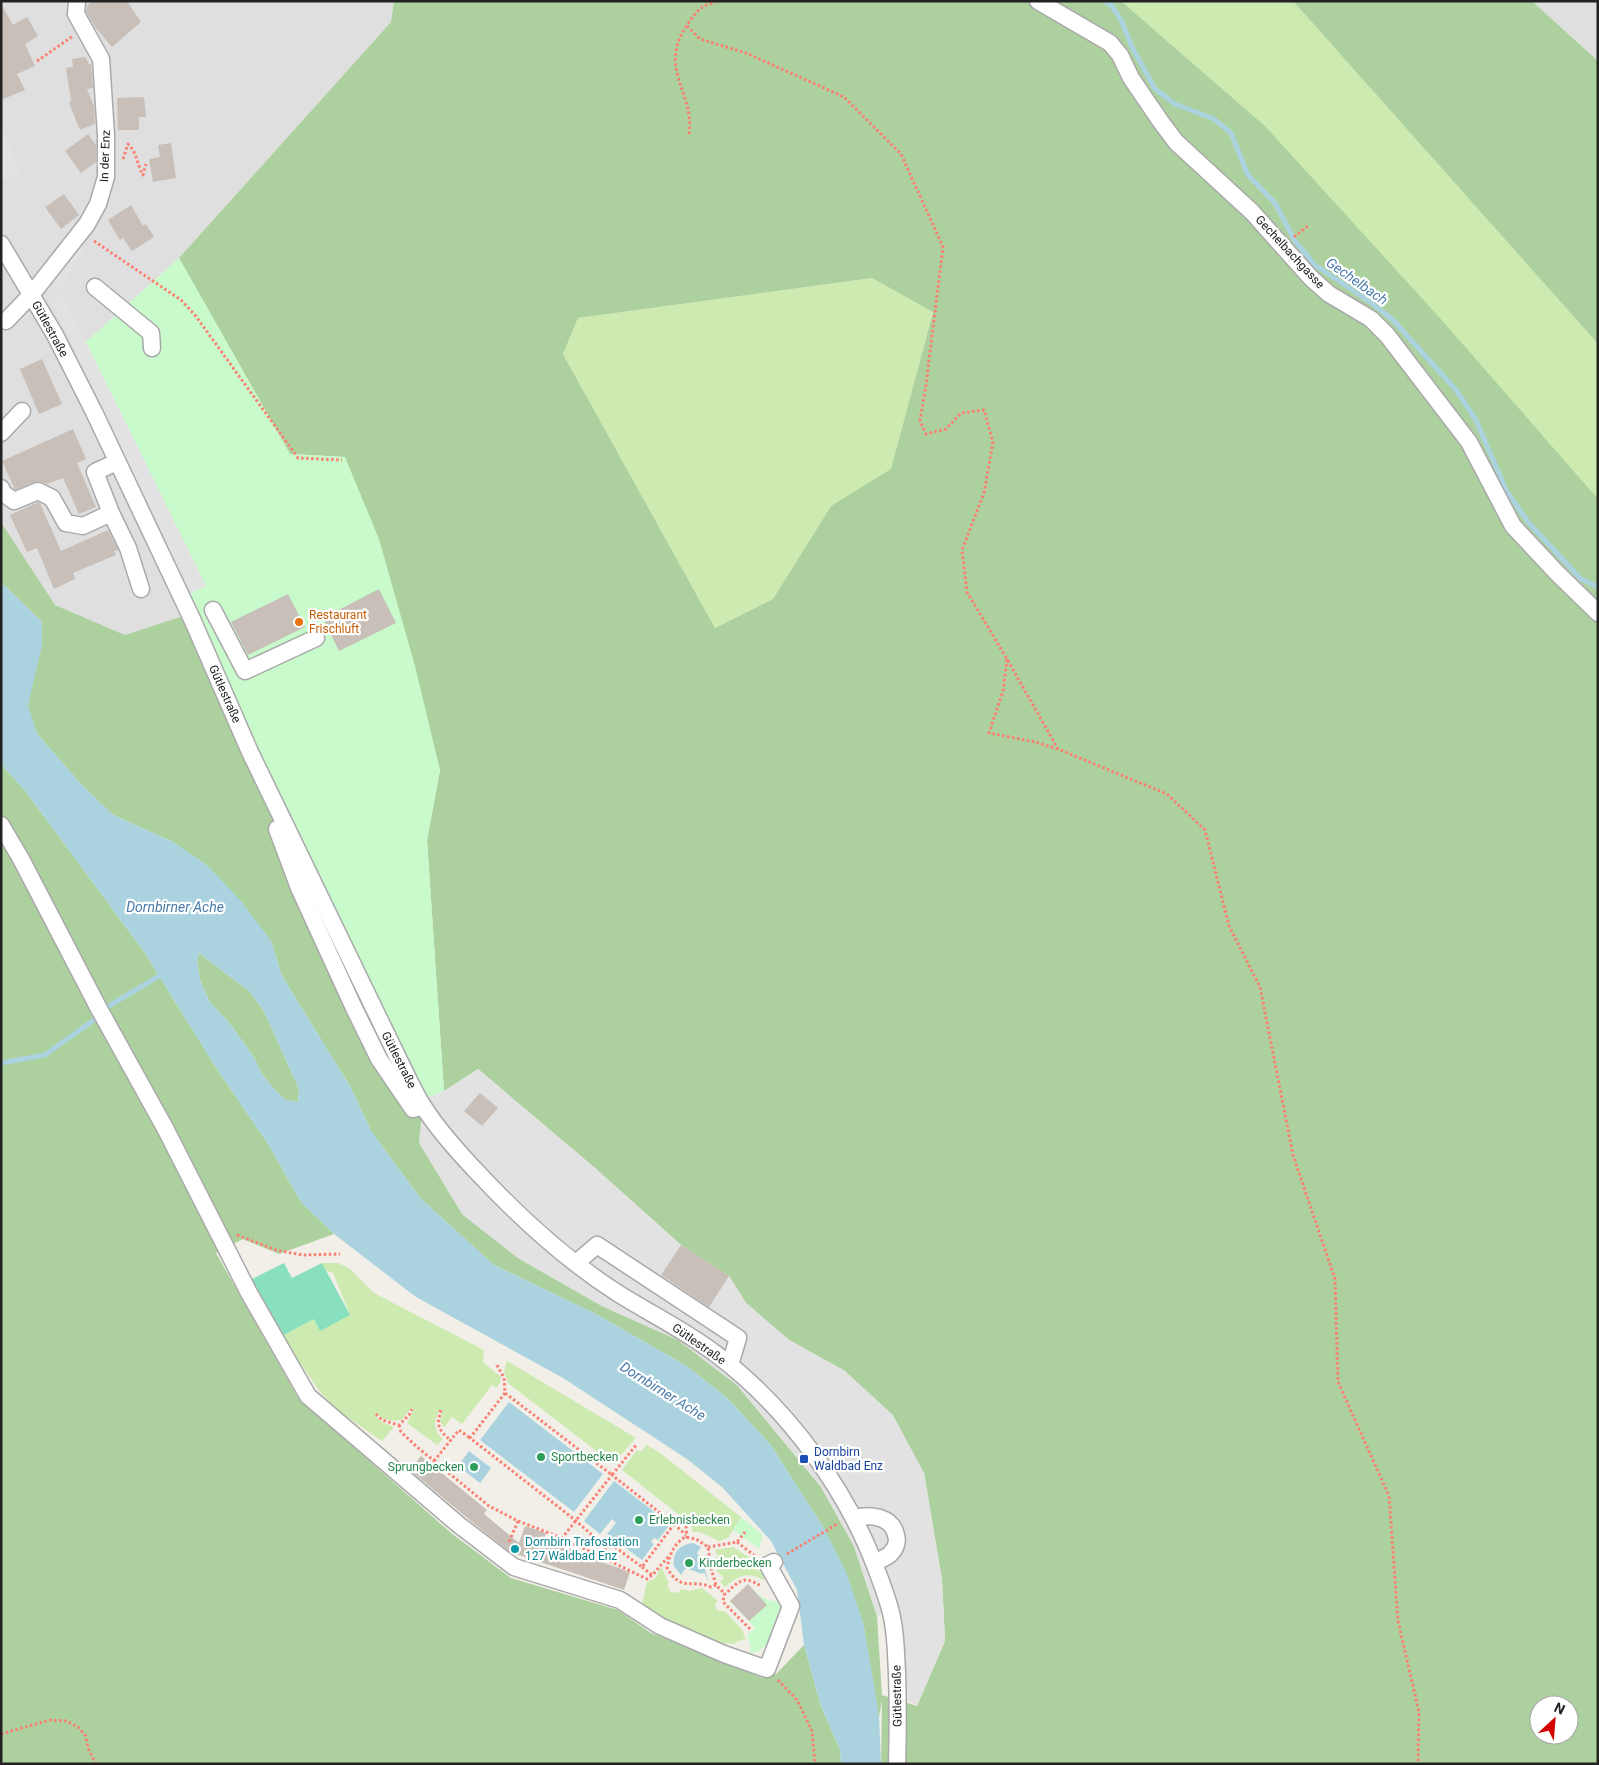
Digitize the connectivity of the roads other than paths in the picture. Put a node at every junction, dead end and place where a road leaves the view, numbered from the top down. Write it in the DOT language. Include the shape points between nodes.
graph roads {
  1 [pos="77,1"];
  2 [pos="1038,1"];
  3 [pos="1,244"];
  4 [pos="95,287"];
  5 [pos="31,295"];
  6 [pos="6,321"];
  7 [pos="152,348"];
  8 [pos="22,412"];
  9 [pos="1,433"];
  10 [pos="117,462"];
  11 [pos="1,488"];
  12 [pos="111,513"];
  13 [pos="141,589"];
  14 [pos="213,610"];
  15 [pos="1598,613"];
  16 [pos="316,638"];
  17 [pos="1,825"];
  18 [pos="576,1263"];
  19 [pos="730,1365"];
  20 [pos="854,1518"];
  21 [pos="774,1562"];
  22 [pos="874,1562"];
  23 [pos="897,1764"];
  1 -- 5 [label="street, In der Enz" via="76,14 101,59 106,177 98,204 81,232"];
  2 -- 15 [label="street, Gechelbachgasse" via="1110,43 1176,142 1252,212 1311,278 1329,294 1371,319 1387,335 1469,442 1513,526"];
  3 -- 5 [label="street, Gütlestraße"];
  4 -- 7 [label="street" via="151,333"];
  5 -- 6 [label="street, In der Enz"];
  5 -- 10 [label="street, Gütlestraße" via="55,335"];
  8 -- 9 [label="street"];
  10 -- 12 [label="street" via="95,472"];
  10 -- 18 [label="street, Gütlestraße" via="192,619 250,752 423,1106 456,1150 494,1190"];
  11 -- 12 [label="street" via="14,501 38,491 52,498 66,523 83,526"];
  12 -- 13 [label="street" via="128,548"];
  14 -- 16 [label="street" via="245,671"];
  17 -- 21 [label="street" via="249,1293 308,1396 459,1525 514,1567 620,1600 660,1626 767,1669 791,1606 768,1565"];
  18 -- 19 [label="street, Gütlestraße" via="618,1294 716,1353"];
  18 -- 19 [label="street" via="597,1245 723,1328 738,1338"];
  19 -- 20 [label="street, Gütlestraße" via="802,1440 834,1483"];
  20 -- 22 [label="street, Gütlestraße"];
  20 -- 22 [label="street" via="876,1517 893,1525 897,1540 895,1548"];
  22 -- 23 [label="street, Gütlestraße" via="893,1622 896,1648"];
}
